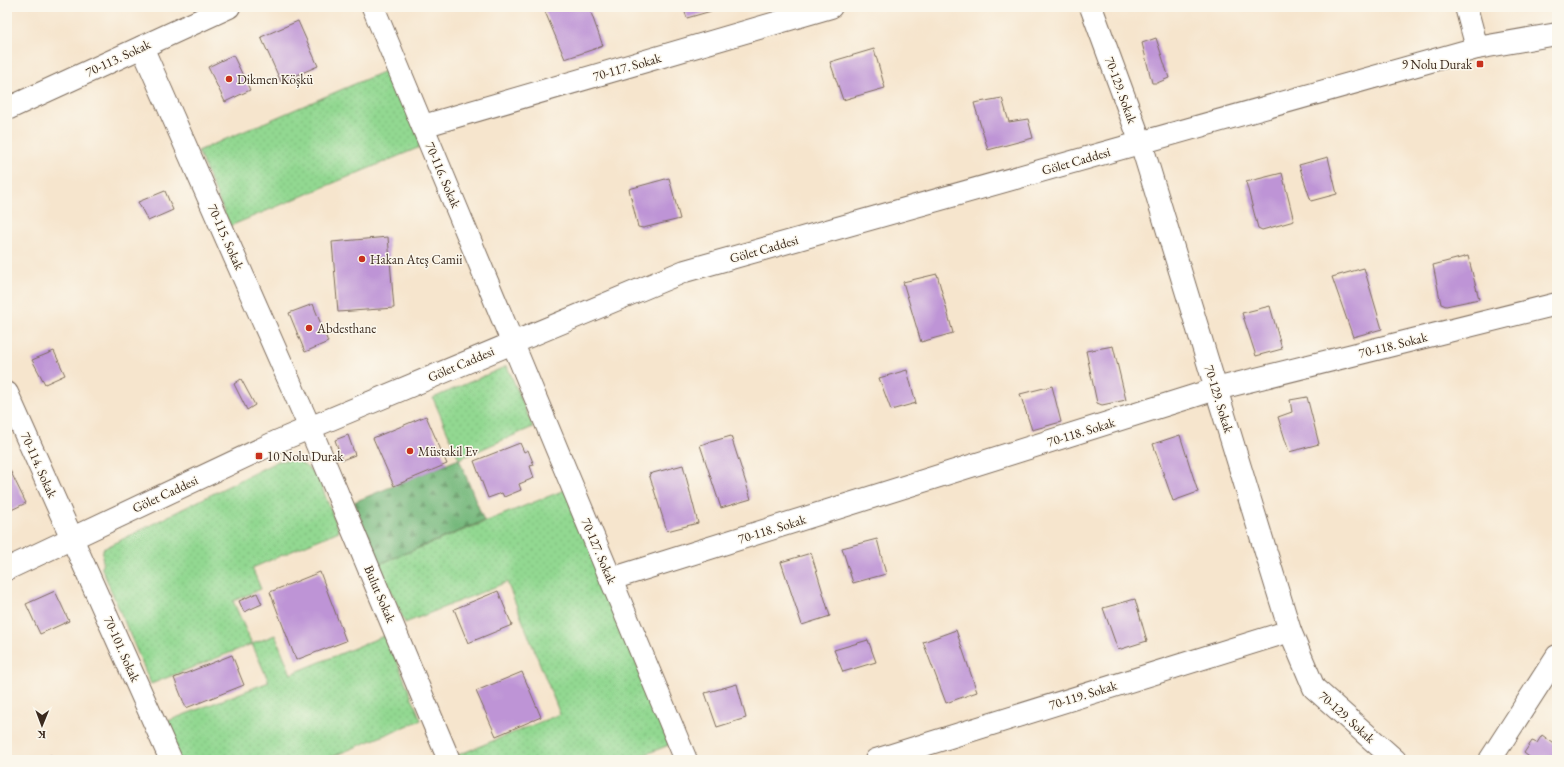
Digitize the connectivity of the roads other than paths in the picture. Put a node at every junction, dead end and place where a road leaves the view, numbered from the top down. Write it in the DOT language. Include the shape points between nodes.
graph roads {
  1 [pos="229,7"];
  2 [pos="373,7"];
  3 [pos="831,7"];
  4 [pos="1091,7"];
  5 [pos="1466,7"];
  6 [pos="1557,34"];
  7 [pos="142,47"];
  8 [pos="1477,48"];
  9 [pos="7,109"];
  10 [pos="423,126"];
  11 [pos="1140,143"];
  12 [pos="1557,304"];
  13 [pos="513,343"];
  14 [pos="1216,389"];
  15 [pos="7,393"];
  16 [pos="310,428"];
  17 [pos="72,538"];
  18 [pos="7,569"];
  19 [pos="611,579"];
  20 [pos="1290,631"];
  21 [pos="1557,656"];
  22 [pos="171,760"];
  23 [pos="449,760"];
  24 [pos="686,760"];
  25 [pos="876,760"];
  26 [pos="1395,760"];
  27 [pos="1490,760"];
  1 -- 7 [label="street, 70-113. Sokak"];
  2 -- 10 [label="street, 70-116. Sokak"];
  3 -- 10 [label="street, 70-117. Sokak"];
  4 -- 11 [label="street, 70-129. Sokak"];
  5 -- 8 [label="street"];
  6 -- 8 [label="street, Gölet Caddesi"];
  7 -- 9 [label="street, 70-113. Sokak"];
  7 -- 16 [label="street, 70-115. Sokak"];
  8 -- 11 [label="street, Gölet Caddesi"];
  10 -- 13 [label="street, 70-116. Sokak"];
  11 -- 13 [label="street, Gölet Caddesi" via="685,271"];
  11 -- 14 [label="street, 70-129. Sokak"];
  12 -- 14 [label="street, 70-118. Sokak"];
  13 -- 16 [label="street, Gölet Caddesi"];
  13 -- 19 [label="street, 70-127. Sokak"];
  14 -- 19 [label="street, 70-118. Sokak"];
  14 -- 20 [label="street, 70-129. Sokak"];
  15 -- 17 [label="street, 70-114. Sokak"];
  16 -- 17 [label="street, Gölet Caddesi"];
  16 -- 23 [label="street, Bulut Sokak"];
  17 -- 18 [label="street, Gölet Caddesi"];
  17 -- 22 [label="street, 70-101. Sokak"];
  19 -- 24 [label="street, 70-127. Sokak"];
  20 -- 25 [label="street, 70-119. Sokak"];
  20 -- 26 [label="street, 70-129. Sokak" via="1314,688"];
  21 -- 27 [label="street"];
}
